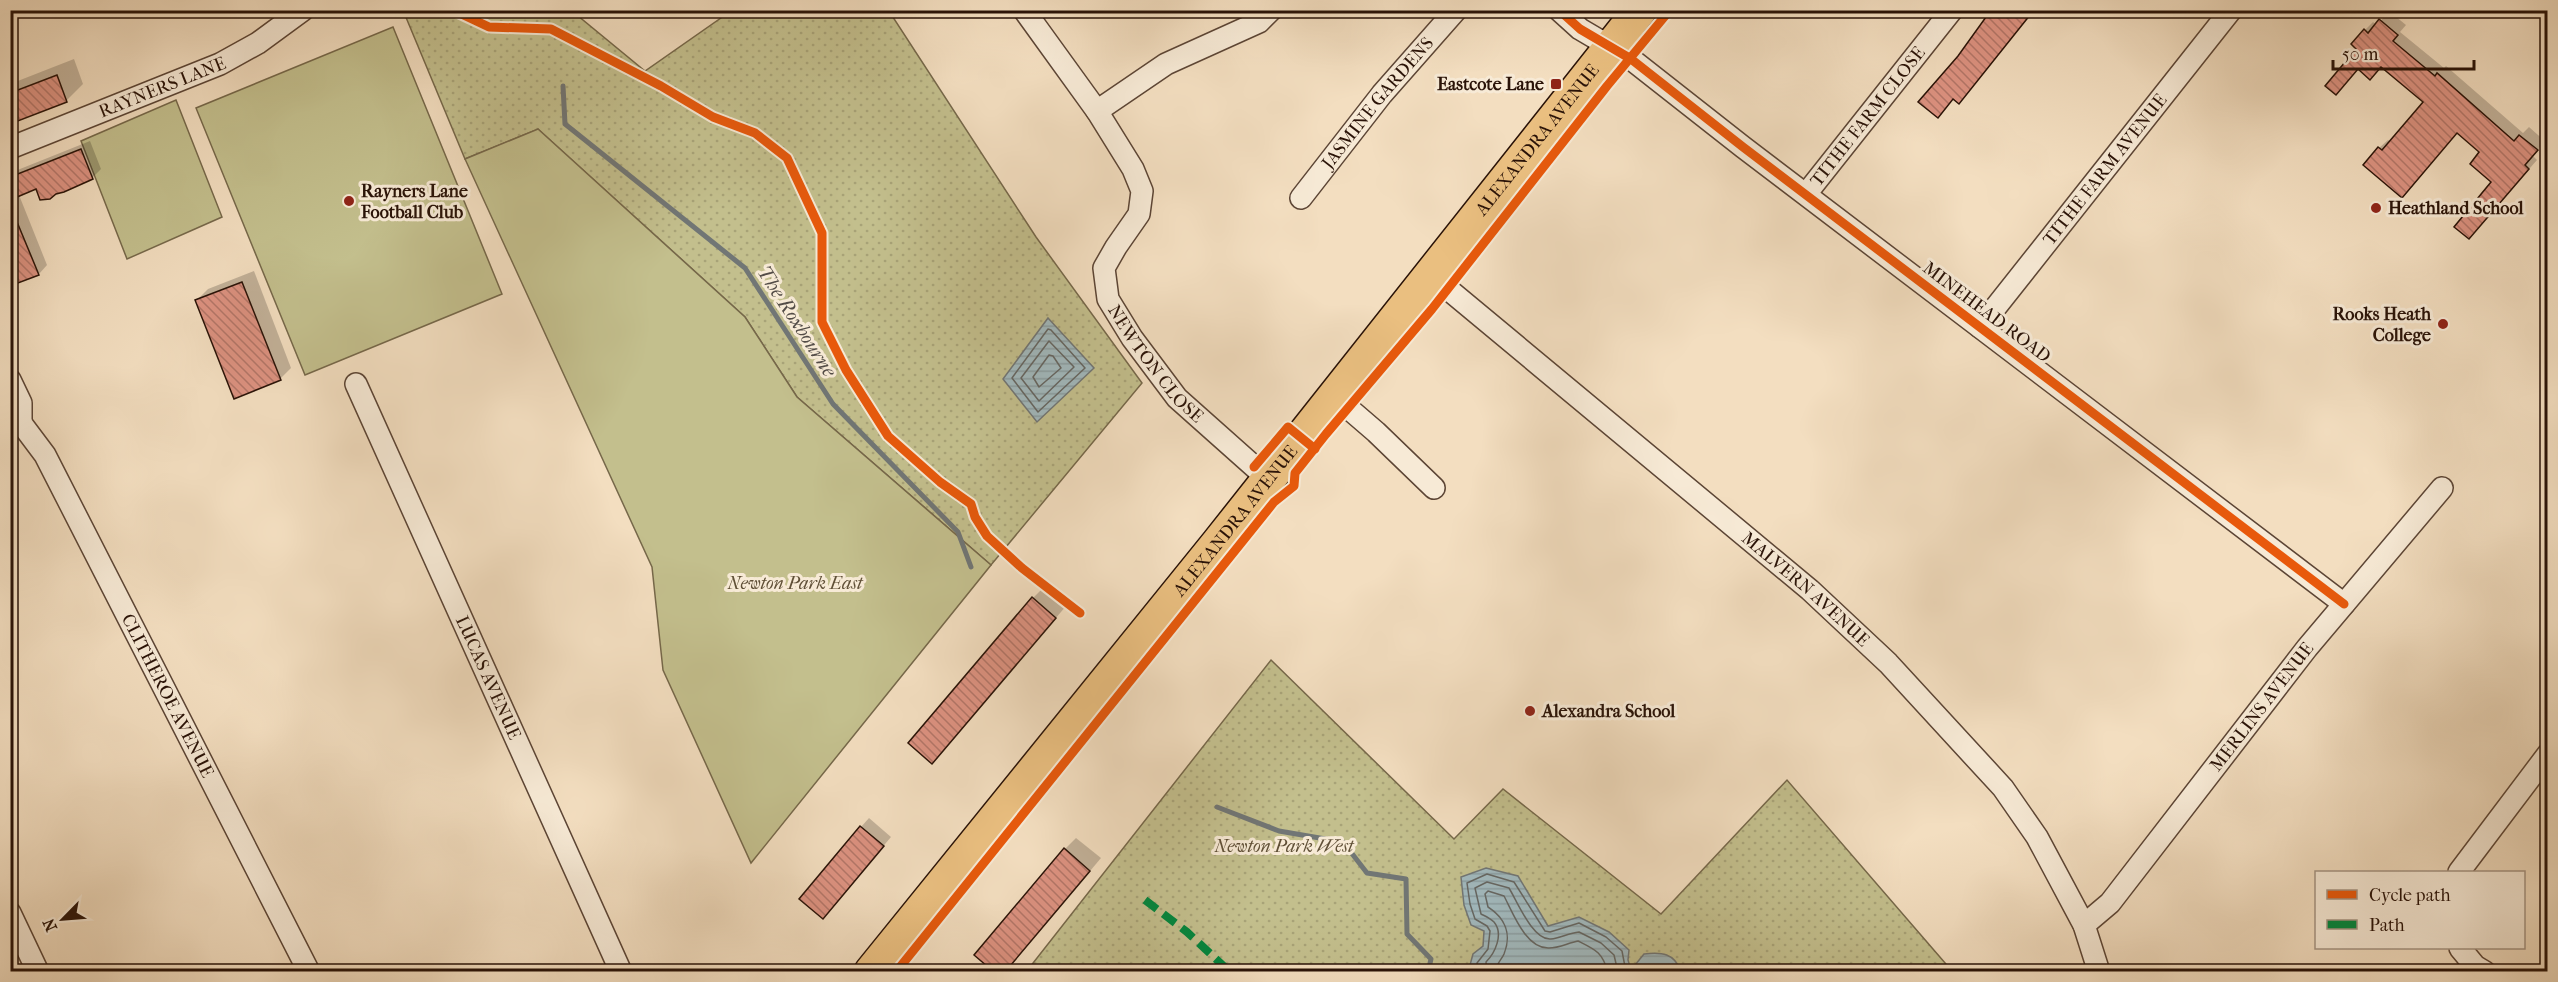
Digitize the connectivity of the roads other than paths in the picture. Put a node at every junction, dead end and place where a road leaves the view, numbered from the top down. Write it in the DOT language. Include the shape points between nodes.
graph roads {
  1 [pos="303,10"];
  2 [pos="1024,10"];
  3 [pos="1271,10"];
  4 [pos="1456,10"];
  5 [pos="1559,10"];
  6 [pos="1640,10"];
  7 [pos="1952,10"];
  8 [pos="2230,10"];
  9 [pos="1611,46"];
  10 [pos="1096,111"];
  11 [pos="10,148"];
  12 [pos="1806,194"];
  13 [pos="1300,198"];
  14 [pos="1431,275"];
  15 [pos="1980,327"];
  16 [pos="10,380"];
  17 [pos="356,384"];
  18 [pos="1333,395"];
  19 [pos="16,425"];
  20 [pos="1268,479"];
  21 [pos="1434,488"];
  22 [pos="2442,488"];
  23 [pos="2344,604"];
  24 [pos="2547,754"];
  25 [pos="2459,871"];
  26 [pos="10,914"];
  27 [pos="2084,925"];
  28 [pos="2461,949"];
  29 [pos="38,972"];
  30 [pos="309,972"];
  31 [pos="621,972"];
  32 [pos="871,972"];
  33 [pos="2099,972"];
  34 [pos="2485,972"];
  1 -- 11 [label="street, RAYNERS LANE" via="258,43 220,64"];
  2 -- 10 [label="street, NEWTON CLOSE"];
  3 -- 10 [label="street" via="1259,22 1166,64"];
  4 -- 13 [label="street, JASMINE GARDENS" via="1382,94"];
  5 -- 9 [label="street, MINEHEAD ROAD" via="1580,29"];
  6 -- 9 [label="main road, ALEXANDRA AVENUE"];
  7 -- 12 [label="street, TITHE FARM CLOSE"];
  8 -- 15 [label="street, TITHE FARM AVENUE"];
  9 -- 12 [label="street, MINEHEAD ROAD"];
  9 -- 14 [label="main road, ALEXANDRA AVENUE"];
  10 -- 20 [label="street, NEWTON CLOSE" via="1133,169 1142,191 1139,214 1104,268 1108,299 1177,398"];
  12 -- 15 [label="street, MINEHEAD ROAD"];
  14 -- 18 [label="main road, ALEXANDRA AVENUE"];
  14 -- 27 [label="street, MALVERN AVENUE" via="1810,590 1888,663 2003,788 2037,837"];
  15 -- 23 [label="street, MINEHEAD ROAD"];
  16 -- 19 [label="street" via="21,403"];
  17 -- 31 [label="street, LUCAS AVENUE"];
  18 -- 20 [label="main road, ALEXANDRA AVENUE"];
  18 -- 21 [label="street"];
  19 -- 30 [label="street, CLITHEROE AVENUE" via="45,455"];
  20 -- 32 [label="main road, ALEXANDRA AVENUE"];
  22 -- 23 [label="street, MERLINS AVENUE"];
  23 -- 27 [label="street, MERLINS AVENUE" via="2133,875 2110,903"];
  24 -- 25 [label="street"];
  26 -- 29 [label="street"];
  27 -- 33 [label="street, MALVERN AVENUE"];
  28 -- 34 [label="street"];
}
